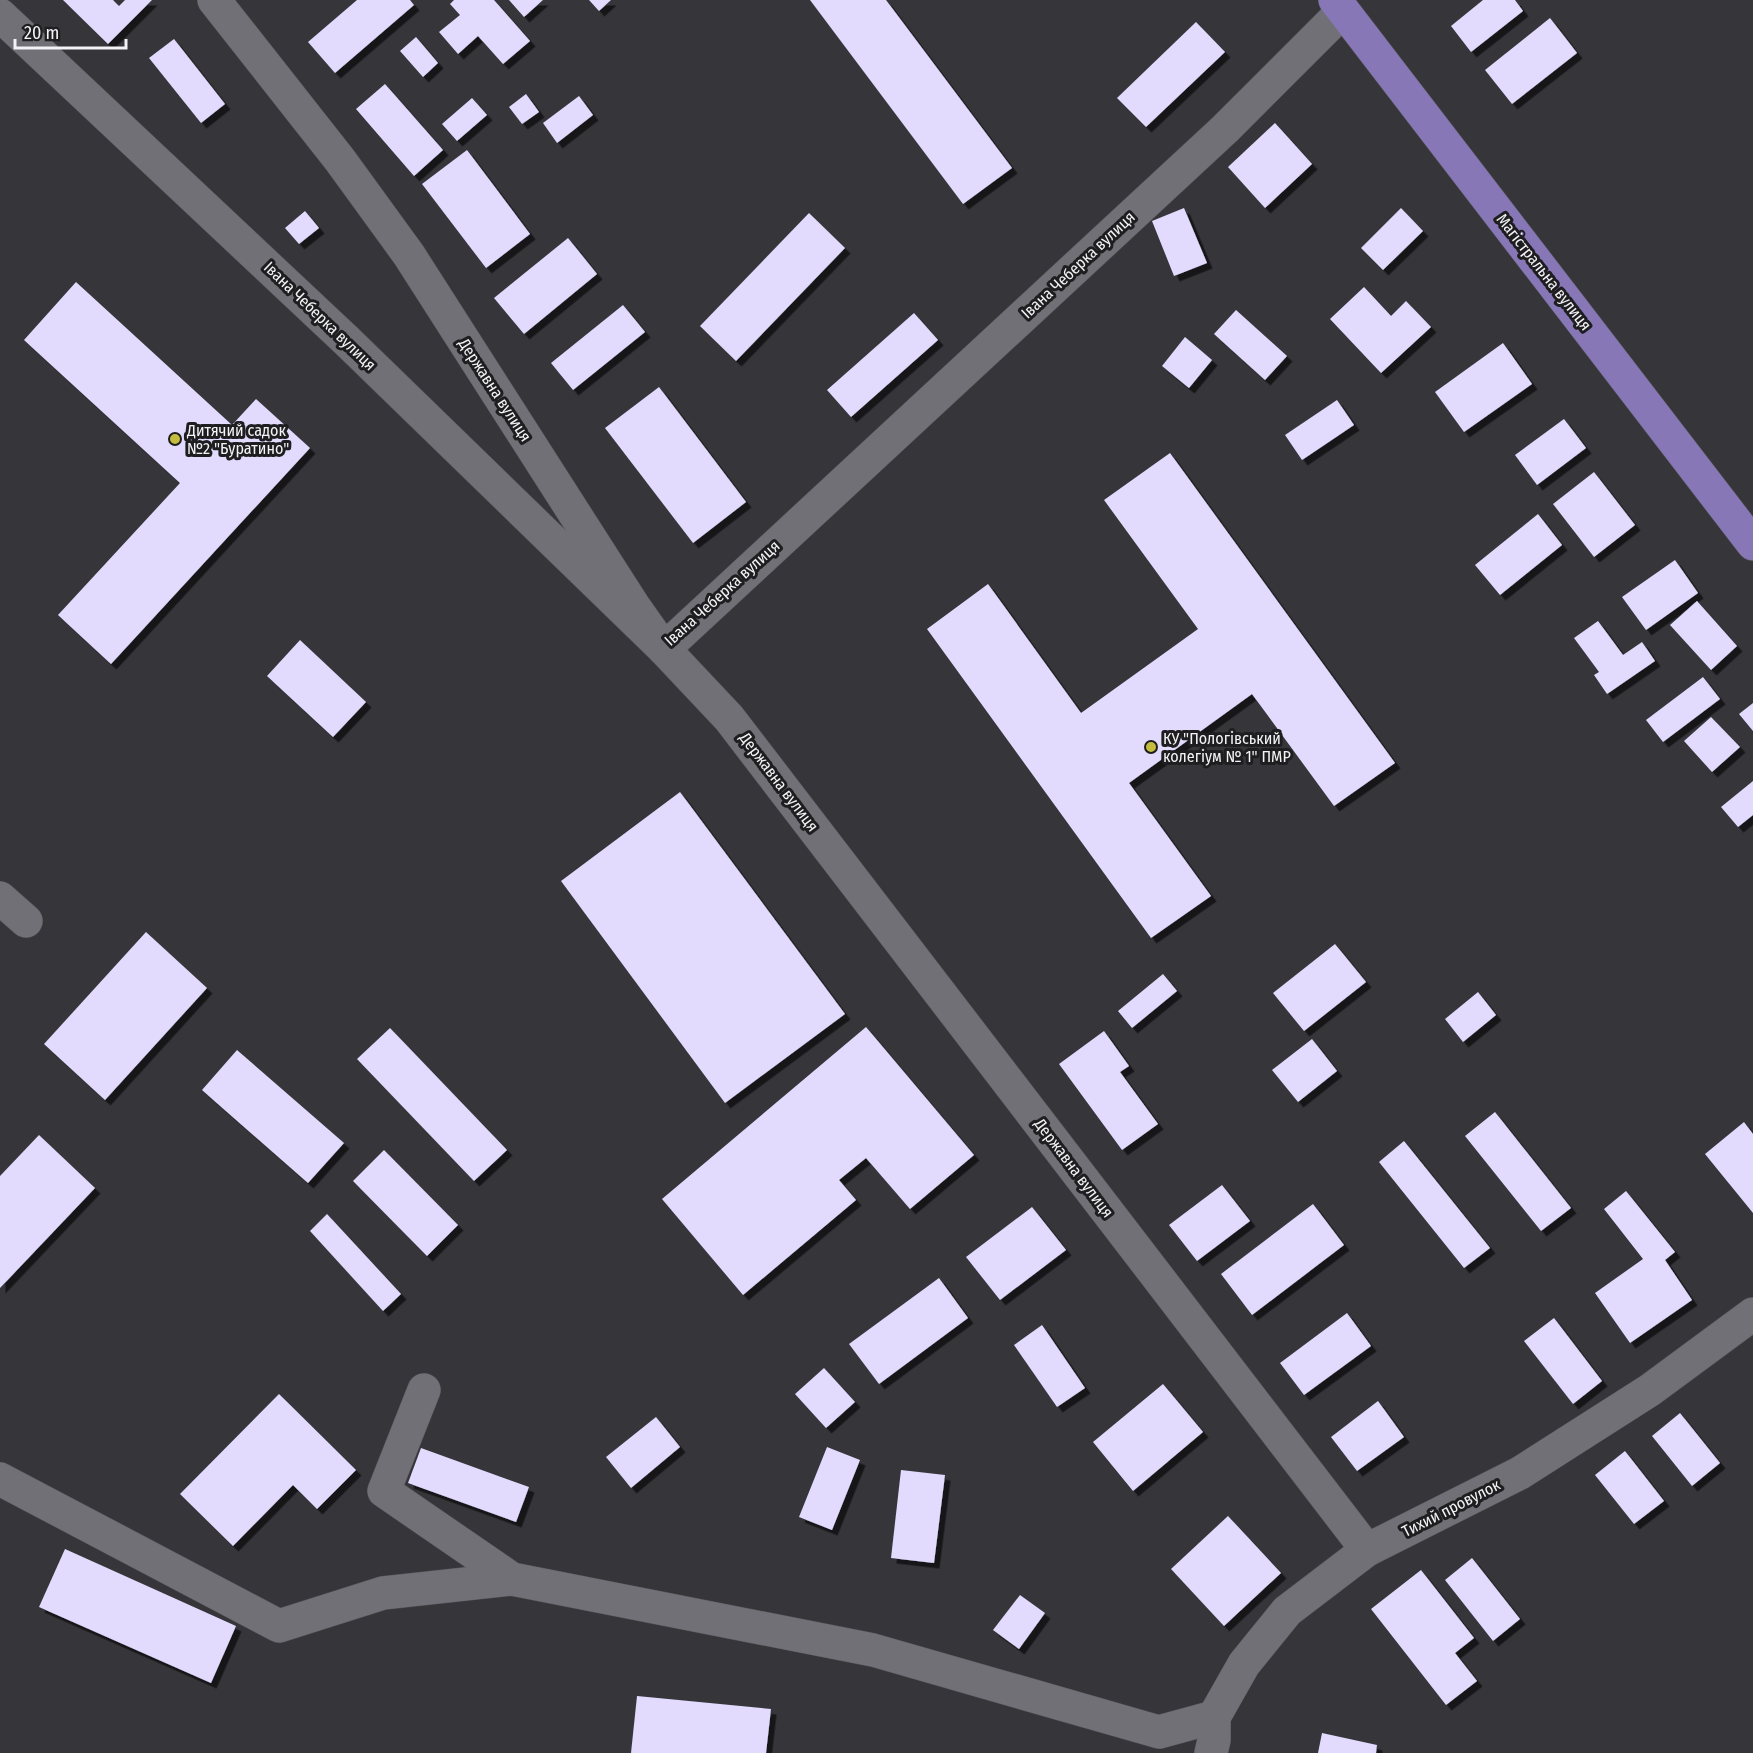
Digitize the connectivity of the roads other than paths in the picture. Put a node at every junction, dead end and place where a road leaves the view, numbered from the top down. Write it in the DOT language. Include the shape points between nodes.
graph roads {
  1 [pos="214,0"];
  2 [pos="1339,6"];
  3 [pos="0,15"];
  4 [pos="1753,544"];
  5 [pos="663,649"];
  6 [pos="0,898"];
  7 [pos="26,921"];
  8 [pos="1753,1314"];
  9 [pos="424,1390"];
  10 [pos="0,1479"];
  11 [pos="1367,1550"];
  12 [pos="512,1579"];
  13 [pos="1214,1717"];
  14 [pos="1211,1753"];
  1 -- 5 [label="street, Державна вулиця" via="409,255"];
  2 -- 4 [label="main road, Магістральна вулиця"];
  2 -- 5 [label="street, Івана Чеберка вулиця" via="1225,129"];
  3 -- 5 [label="street, Івана Чеберка вулиця" via="347,341"];
  5 -- 11 [label="street, Державна вулиця" via="729,718"];
  6 -- 7 [label="street"];
  8 -- 11 [label="street, Тихий провулок" via="1650,1390 1520,1473"];
  9 -- 12 [label="street" via="384,1491"];
  10 -- 12 [label="street" via="279,1626 383,1593"];
  11 -- 13 [label="street, Тихий провулок" via="1287,1611 1244,1664"];
  12 -- 13 [label="street" via="873,1650 1158,1732"];
  13 -- 14 [label="street, Тихий провулок"];
}
